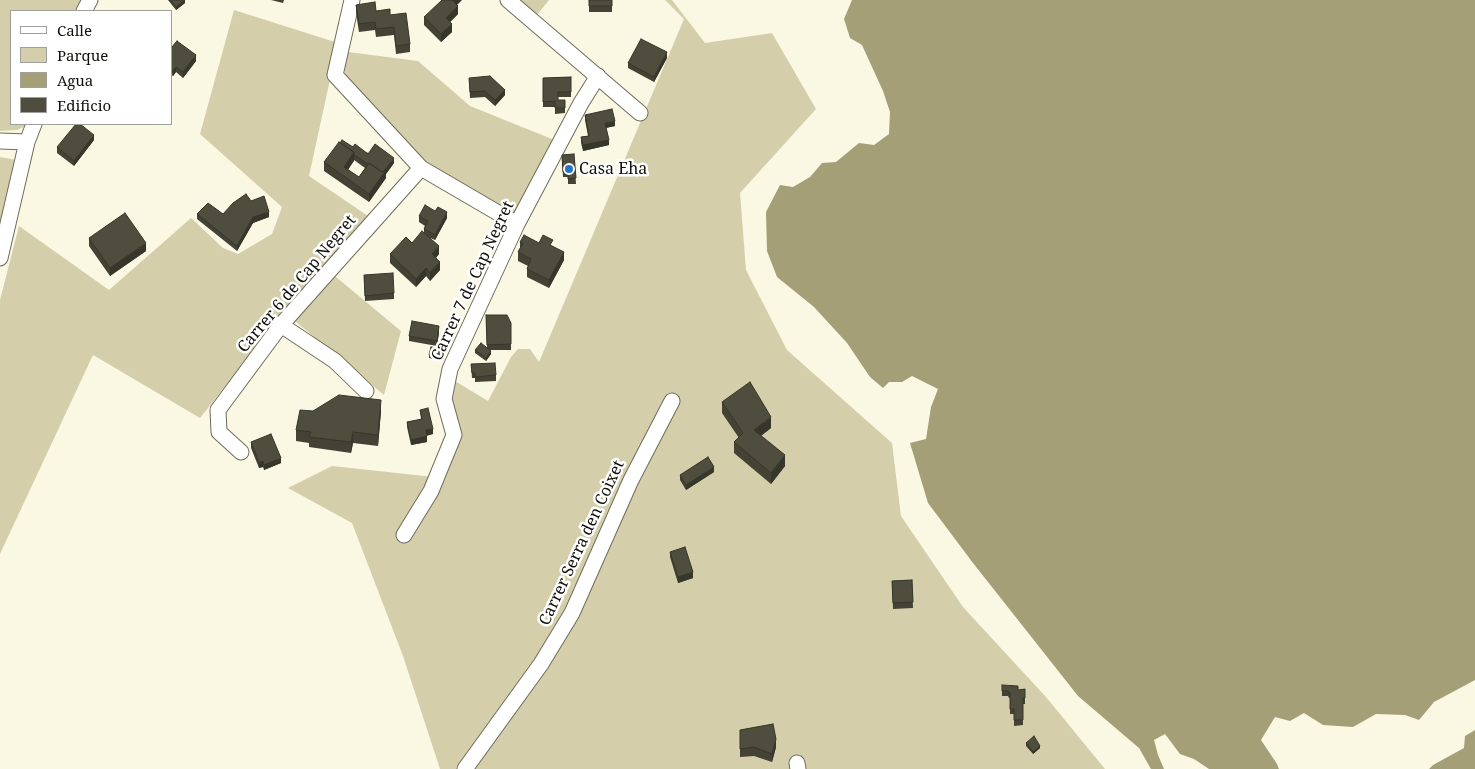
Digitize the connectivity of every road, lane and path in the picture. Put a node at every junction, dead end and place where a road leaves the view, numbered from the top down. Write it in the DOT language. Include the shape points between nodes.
graph roads {
  1 [pos="352,0"];
  2 [pos="508,0"];
  3 [pos="598,76"];
  4 [pos="640,113"];
  5 [pos="34,125"];
  6 [pos="0,141"];
  7 [pos="27,142"];
  8 [pos="421,168"];
  9 [pos="517,224"];
  10 [pos="0,258"];
  11 [pos="281,325"];
  12 [pos="366,391"];
  13 [pos="672,401"];
  14 [pos="241,452"];
  15 [pos="404,535"];
  16 [pos="465,769"];
  1 -- 8 [label="street" via="335,75"];
  2 -- 3 [label="street"];
  3 -- 4 [label="street"];
  3 -- 9 [label="street, Carrer 7 de Cap Negret"];
  5 -- 7 [label="street"];
  6 -- 7 [label="street"];
  7 -- 10 [label="street"];
  8 -- 9 [label="street"];
  8 -- 11 [label="street, Carrer 6 de Cap Negret"];
  9 -- 15 [label="street, Carrer 7 de Cap Negret" via="450,369 444,399 454,435 431,491"];
  11 -- 12 [label="street" via="334,361"];
  11 -- 14 [label="street, Carrer 6 de Cap Negret" via="218,410 220,432"];
  13 -- 16 [label="street, Carrer Serra den Coixet" via="631,480 572,613 541,664"];
}
